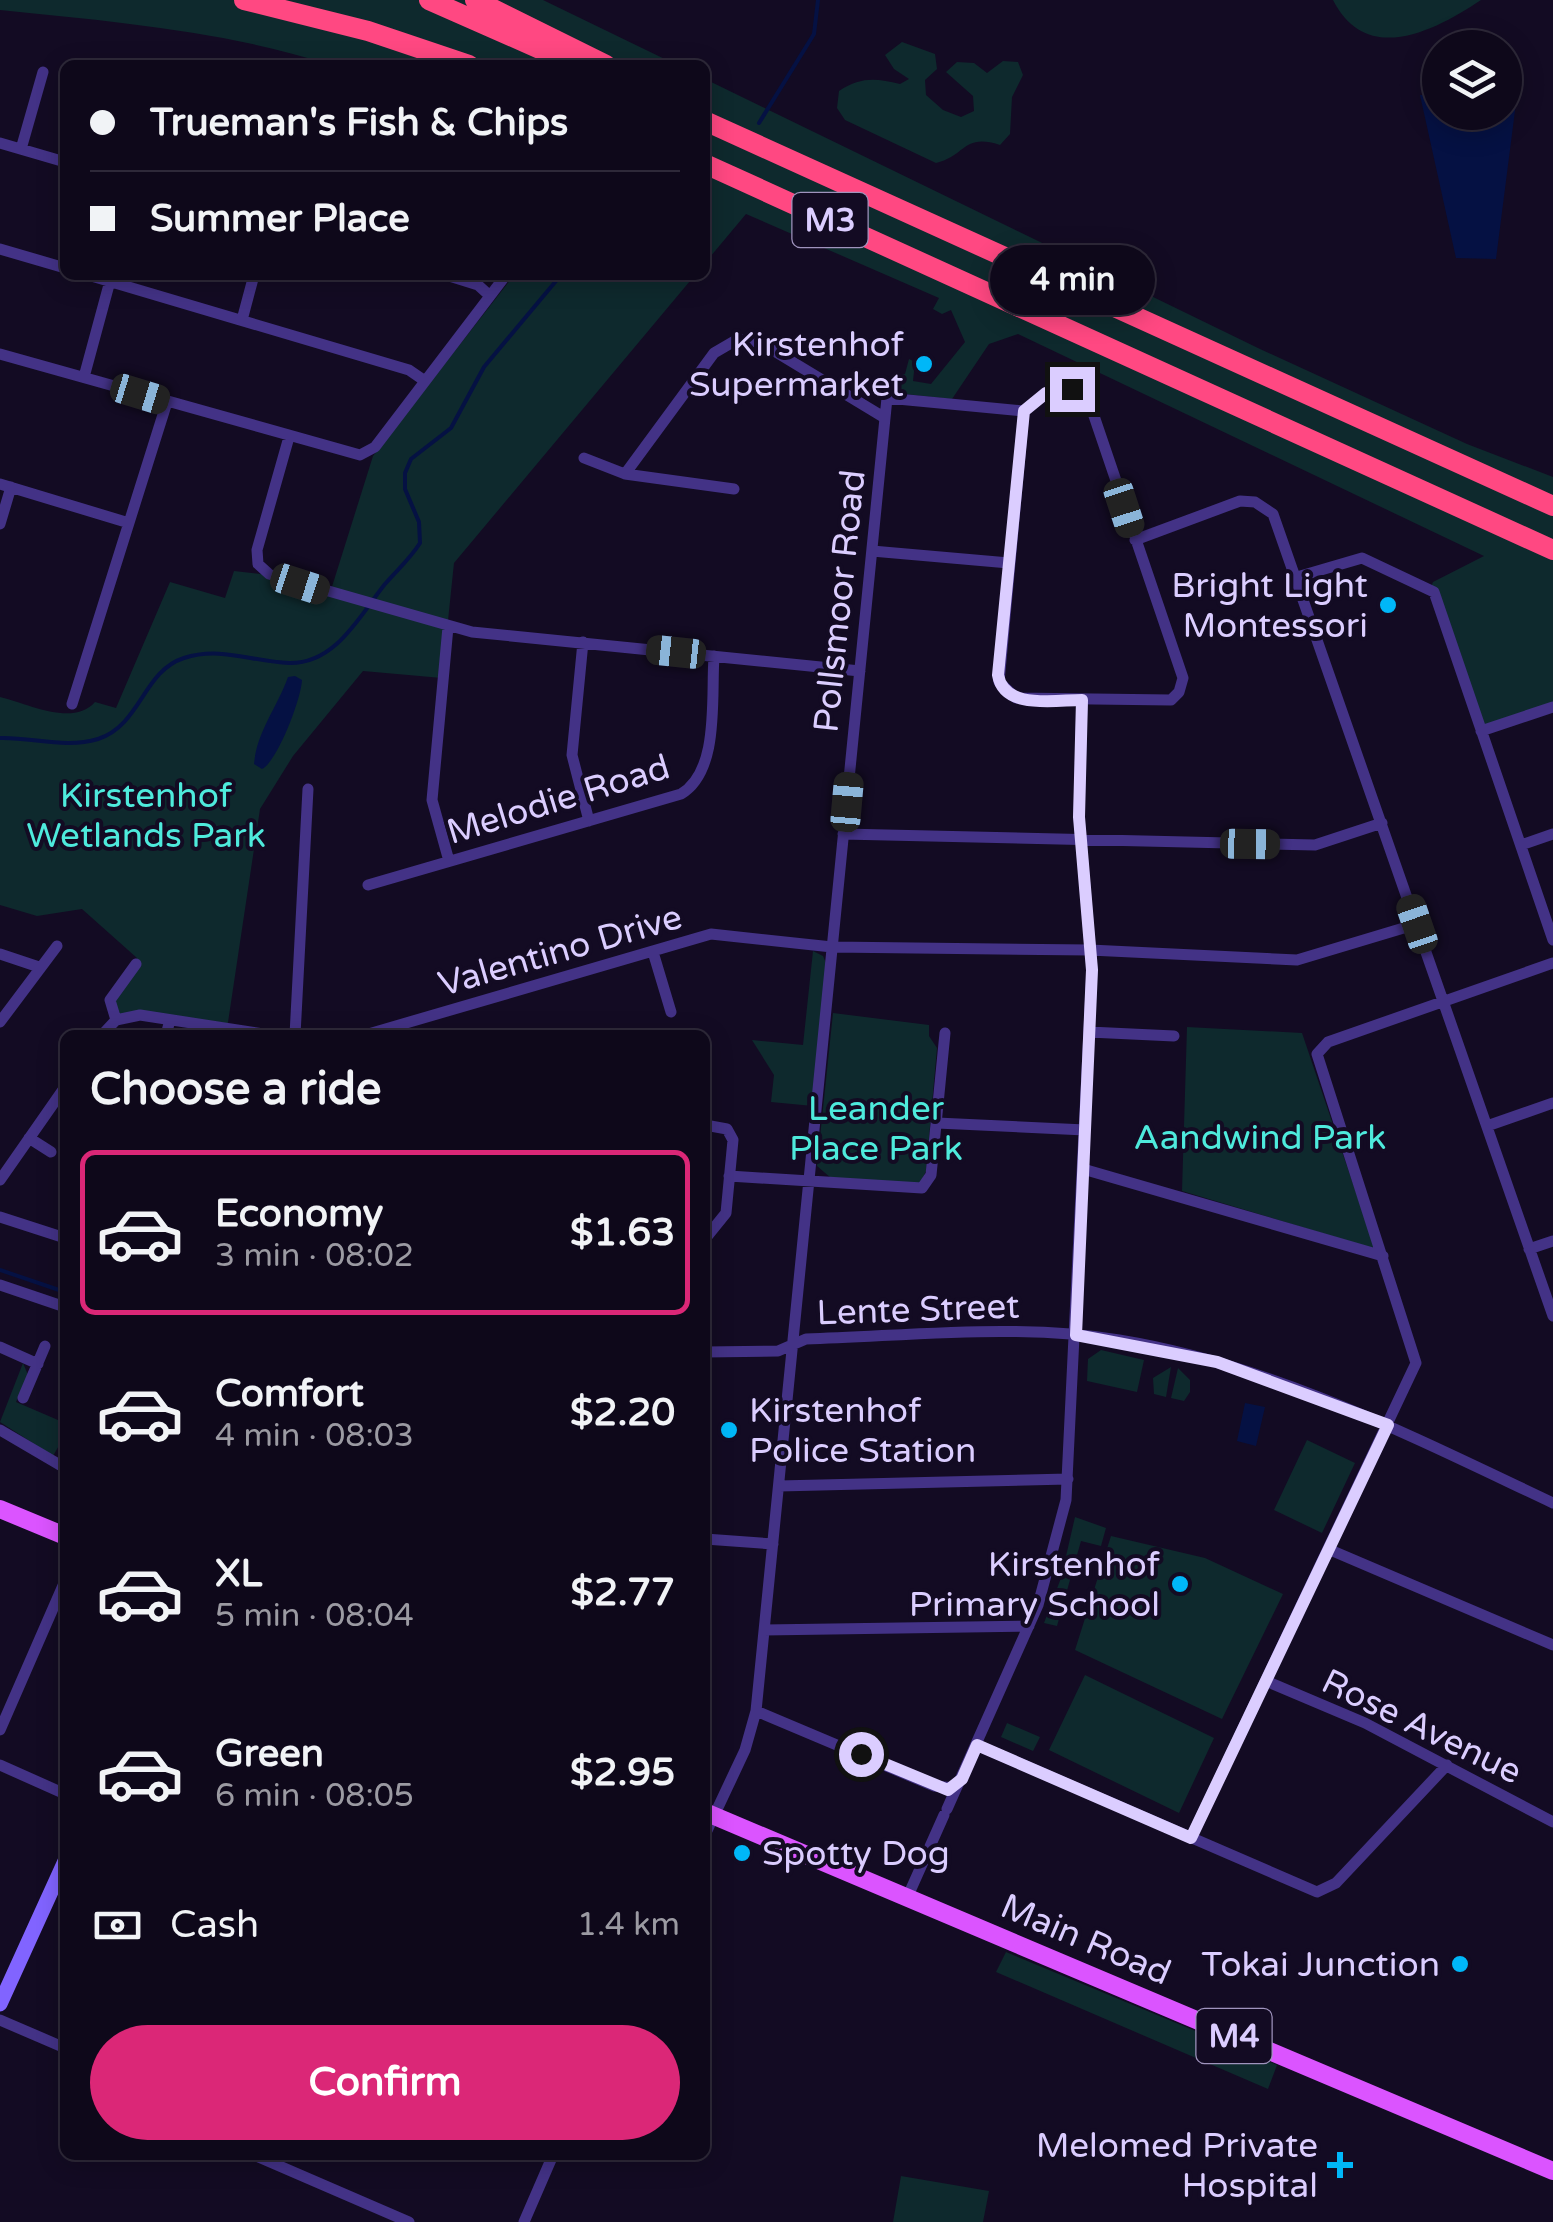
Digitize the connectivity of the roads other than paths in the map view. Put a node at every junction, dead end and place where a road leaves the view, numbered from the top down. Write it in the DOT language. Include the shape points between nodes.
graph roads {
  1 [pos="244,0"];
  2 [pos="429,0"];
  3 [pos="475,0"];
  4 [pos="454,60"];
  5 [pos="565,60"];
  6 [pos="596,60"];
  7 [pos="43,72"];
  8 [pos="710,123"];
  9 [pos="0,143"];
  10 [pos="21,150"];
  11 [pos="60,161"];
  12 [pos="710,166"];
  13 [pos="0,249"];
  14 [pos="60,267"];
  15 [pos="106,280"];
  16 [pos="253,280"];
  17 [pos="462,280"];
  18 [pos="502,280"];
  19 [pos="110,281"];
  20 [pos="490,296"];
  21 [pos="242,320"];
  22 [pos="0,354"];
  23 [pos="84,377"];
  24 [pos="425,382"];
  25 [pos="168,402"];
  26 [pos="1024,411"];
  27 [pos="885,418"];
  28 [pos="289,437"];
  29 [pos="584,458"];
  30 [pos="625,474"];
  31 [pos="6,486"];
  32 [pos="734,489"];
  33 [pos="1553,506"];
  34 [pos="130,523"];
  35 [pos="0,524"];
  36 [pos="1135,540"];
  37 [pos="1553,550"];
  38 [pos="872,551"];
  39 [pos="1008,563"];
  40 [pos="1296,577"];
  41 [pos="448,627"];
  42 [pos="583,642"];
  43 [pos="714,656"];
  44 [pos="860,671"];
  45 [pos="1082,700"];
  46 [pos="72,704"];
  47 [pos="1553,707"];
  48 [pos="1481,731"];
  49 [pos="308,789"];
  50 [pos="589,821"];
  51 [pos="1382,823"];
  52 [pos="844,834"];
  53 [pos="1553,834"];
  54 [pos="1080,839"];
  55 [pos="1520,845"];
  56 [pos="449,861"];
  57 [pos="368,885"];
  58 [pos="1417,924"];
  59 [pos="1553,940"];
  60 [pos="57,946"];
  61 [pos="832,947"];
  62 [pos="1090,950"];
  63 [pos="654,952"];
  64 [pos="0,954"];
  65 [pos="1553,963"];
  66 [pos="136,964"];
  67 [pos="39,967"];
  68 [pos="1444,1002"];
  69 [pos="671,1012"];
  70 [pos="116,1020"];
  71 [pos="170,1020"];
  72 [pos="0,1022"];
  73 [pos="107,1030"];
  74 [pos="167,1030"];
  75 [pos="237,1030"];
  76 [pos="295,1030"];
  77 [pos="385,1030"];
  78 [pos="1089,1032"];
  79 [pos="944,1033"];
  80 [pos="1174,1036"];
  81 [pos="60,1094"];
  82 [pos="1553,1103"];
  83 [pos="936,1124"];
  84 [pos="1486,1126"];
  85 [pos="710,1127"];
  86 [pos="1085,1130"];
  87 [pos="28,1138"];
  88 [pos="51,1152"];
  89 [pos="1083,1170"];
  90 [pos="729,1176"];
  91 [pos="0,1180"];
  92 [pos="809,1182"];
  93 [pos="0,1217"];
  94 [pos="710,1234"];
  95 [pos="60,1236"];
  96 [pos="1553,1241"];
  97 [pos="1529,1249"];
  98 [pos="1382,1256"];
  99 [pos="0,1285"];
  100 [pos="60,1305"];
  101 [pos="1553,1316"];
  102 [pos="1076,1335"];
  103 [pos="794,1343"];
  104 [pos="45,1346"];
  105 [pos="0,1347"];
  106 [pos="710,1352"];
  107 [pos="38,1364"];
  108 [pos="24,1398"];
  109 [pos="1388,1425"];
  110 [pos="1,1433"];
  111 [pos="60,1465"];
  112 [pos="1068,1478"];
  113 [pos="778,1486"];
  114 [pos="1553,1502"];
  115 [pos="0,1509"];
  116 [pos="60,1534"];
  117 [pos="710,1538"];
  118 [pos="773,1544"];
  119 [pos="1328,1549"];
  120 [pos="60,1592"];
  121 [pos="1029,1626"];
  122 [pos="764,1630"];
  123 [pos="1553,1645"];
  124 [pos="1266,1681"];
  125 [pos="756,1711"];
  126 [pos="0,1730"];
  127 [pos="977,1745"];
  128 [pos="0,1765"];
  129 [pos="1447,1765"];
  130 [pos="956,1788"];
  131 [pos="60,1792"];
  132 [pos="710,1815"];
  133 [pos="1553,1822"];
  134 [pos="1191,1838"];
  135 [pos="60,1871"];
  136 [pos="907,1898"];
  137 [pos="0,2004"];
  138 [pos="0,2020"];
  139 [pos="60,2046"];
  140 [pos="1376,2096"];
  141 [pos="266,2160"];
  142 [pos="551,2160"];
  143 [pos="1553,2162"];
  144 [pos="1553,2171"];
  145 [pos="409,2222"];
  146 [pos="524,2222"];
  1 -- 4 [label="highway"];
  2 -- 5 [label="highway"];
  3 -- 6 [label="highway"];
  7 -- 10 [label="street"];
  8 -- 33 [label="highway, M3"];
  9 -- 10 [label="street"];
  10 -- 11 [label="street"];
  12 -- 37 [label="highway, M3"];
  13 -- 14 [label="street"];
  15 -- 19 [label="street"];
  16 -- 21 [label="street"];
  17 -- 20 [label="street"];
  18 -- 20 [label="street"];
  19 -- 21 [label="street"];
  19 -- 23 [label="street"];
  20 -- 24 [label="street"];
  21 -- 24 [label="street" via="410,370"];
  22 -- 23 [label="street"];
  23 -- 25 [label="street"];
  24 -- 28 [label="street" via="365,454"];
  25 -- 28 [label="street"];
  25 -- 34 [label="street"];
  26 -- 27 [label="street, Pollsmoor Road" via="887,398"];
  26 -- 36 [label="street" via="1061,389 1086,399"];
  26 -- 39 [label="street"];
  27 -- 30 [label="street" via="761,344 738,339 714,352"];
  27 -- 38 [label="street, Pollsmoor Road"];
  28 -- 41 [label="street" via="258,564 269,574"];
  29 -- 30 [label="street"];
  30 -- 32 [label="street"];
  31 -- 34 [label="street"];
  31 -- 35 [label="street"];
  34 -- 46 [label="street"];
  36 -- 40 [label="street" via="1247,500 1274,514"];
  36 -- 45 [label="street" via="1182,685 1163,702"];
  38 -- 39 [label="street"];
  38 -- 44 [label="street, Pollsmoor Road"];
  39 -- 45 [label="street" via="1002,689 1016,698"];
  40 -- 48 [label="street" via="1362,558 1431,587"];
  40 -- 51 [label="street"];
  41 -- 42 [label="street"];
  41 -- 56 [label="street" via="432,800"];
  42 -- 43 [label="street"];
  42 -- 50 [label="street" via="572,754"];
  43 -- 44 [label="street"];
  43 -- 50 [label="street, Melodie Road" via="699,780 681,794"];
  44 -- 52 [label="street, Pollsmoor Road"];
  45 -- 54 [label="street"];
  47 -- 48 [label="street"];
  48 -- 55 [label="street"];
  49 -- 76 [label="street"];
  50 -- 56 [label="street, Melodie Road"];
  51 -- 54 [label="street" via="1315,845"];
  51 -- 58 [label="street"];
  52 -- 54 [label="street"];
  52 -- 61 [label="street, Pollsmoor Road"];
  53 -- 55 [label="street"];
  54 -- 62 [label="street"];
  55 -- 59 [label="street"];
  56 -- 57 [label="street, Melodie Road"];
  58 -- 62 [label="street, Valentino Drive" via="1309,959"];
  58 -- 68 [label="street"];
  60 -- 67 [label="street"];
  61 -- 62 [label="street, Valentino Drive"];
  61 -- 63 [label="street, Valentino Drive" via="711,934"];
  61 -- 92 [label="street, Pollsmoor Road"];
  62 -- 78 [label="street"];
  63 -- 69 [label="street"];
  63 -- 77 [label="street, Valentino Drive"];
  64 -- 67 [label="street"];
  65 -- 68 [label="street"];
  66 -- 70 [label="street" via="110,1000"];
  67 -- 72 [label="street"];
  68 -- 84 [label="street"];
  68 -- 98 [label="street" via="1328,1042 1317,1054"];
  70 -- 71 [label="street"];
  70 -- 73 [label="street"];
  71 -- 74 [label="street"];
  71 -- 75 [label="street"];
  78 -- 80 [label="street"];
  78 -- 86 [label="street"];
  79 -- 83 [label="street"];
  81 -- 87 [label="street"];
  82 -- 84 [label="street"];
  83 -- 86 [label="street"];
  83 -- 92 [label="street" via="931,1175 918,1189"];
  84 -- 97 [label="street"];
  85 -- 90 [label="street" via="732,1134"];
  86 -- 89 [label="street"];
  87 -- 88 [label="street"];
  87 -- 91 [label="street"];
  89 -- 98 [label="street"];
  89 -- 102 [label="street"];
  90 -- 92 [label="street"];
  90 -- 94 [label="street" via="725,1217"];
  92 -- 103 [label="street, Pollsmoor Road"];
  93 -- 95 [label="street"];
  96 -- 97 [label="street"];
  97 -- 101 [label="street"];
  98 -- 109 [label="street" via="1416,1353"];
  99 -- 100 [label="street"];
  102 -- 103 [label="street, Lente Street"];
  102 -- 109 [label="street, Lente Street" via="1217,1362"];
  102 -- 112 [label="street"];
  103 -- 106 [label="street, Lente Street" via="778,1350"];
  103 -- 113 [label="street, Pollsmoor Road"];
  104 -- 107 [label="street"];
  105 -- 107 [label="street"];
  107 -- 108 [label="street"];
  109 -- 114 [label="street, Lente Street"];
  109 -- 119 [label="street"];
  110 -- 111 [label="street"];
  112 -- 113 [label="street"];
  112 -- 121 [label="street" via="1055,1552"];
  113 -- 118 [label="street, Pollsmoor Road"];
  115 -- 116 [label="main road"];
  117 -- 118 [label="street"];
  118 -- 122 [label="street, Pollsmoor Road"];
  119 -- 123 [label="street"];
  119 -- 124 [label="street"];
  120 -- 126 [label="street"];
  121 -- 122 [label="street"];
  121 -- 127 [label="street"];
  122 -- 125 [label="street, Pollsmoor Road"];
  124 -- 129 [label="street, Rose Avenue"];
  124 -- 134 [label="street"];
  125 -- 130 [label="street" via="934,1786"];
  125 -- 132 [label="street, Pollsmoor Road" via="745,1750"];
  127 -- 130 [label="street"];
  127 -- 134 [label="street"];
  128 -- 131 [label="street"];
  129 -- 133 [label="street, Rose Avenue"];
  129 -- 134 [label="street" via="1322,1892"];
  130 -- 136 [label="street"];
  132 -- 136 [label="main road, Main Road / M4"];
  135 -- 137 [label="main road"];
  136 -- 140 [label="main road, Main Road / M4"];
  138 -- 139 [label="street"];
  140 -- 143 [label="main road" via="1402,2098"];
  140 -- 144 [label="main road, Main Road / M4"];
  141 -- 145 [label="street"];
  142 -- 146 [label="street"];
}
